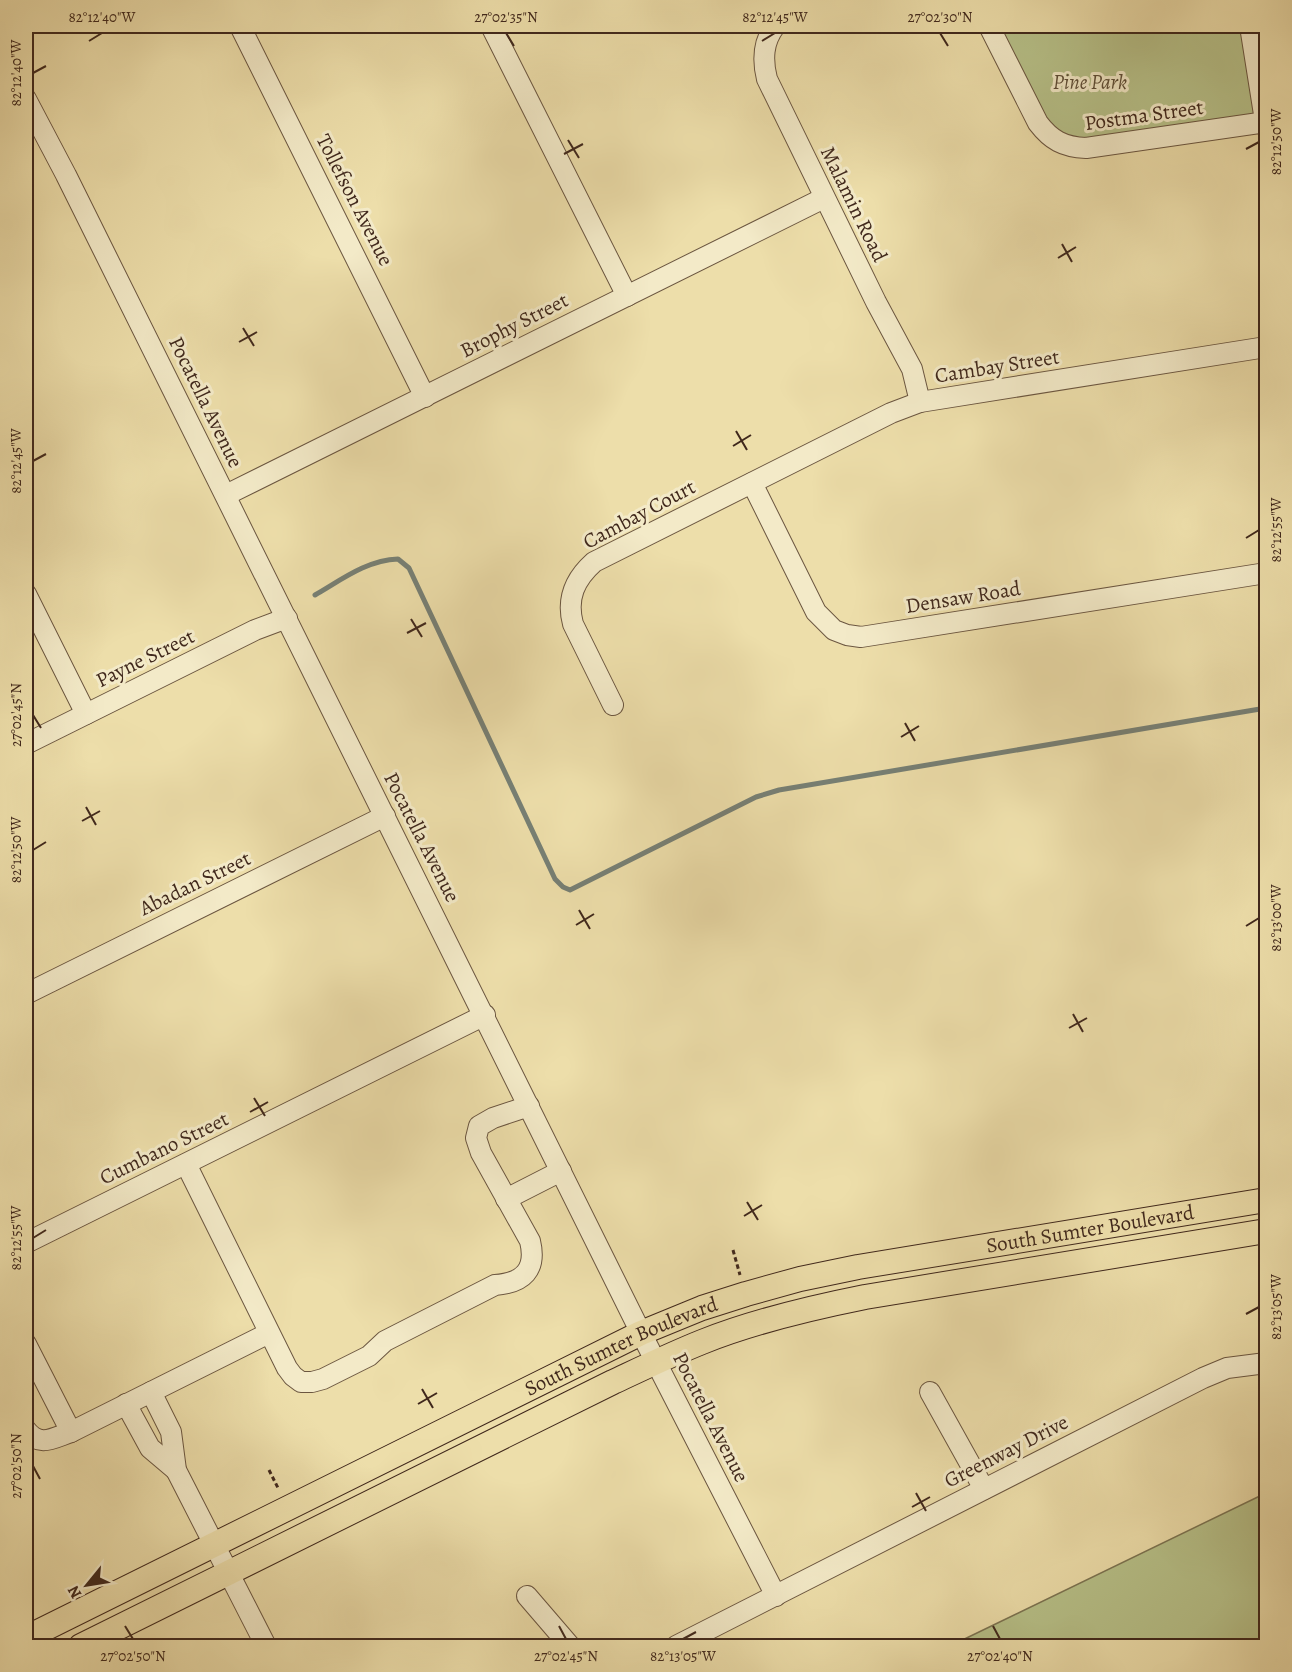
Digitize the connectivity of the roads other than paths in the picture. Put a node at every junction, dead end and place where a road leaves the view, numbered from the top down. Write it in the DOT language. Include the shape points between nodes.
graph roads {
  1 [pos="240,26"];
  2 [pos="491,26"];
  3 [pos="775,26"];
  4 [pos="989,26"];
  5 [pos="1250,26"];
  6 [pos="26,99"];
  7 [pos="31,121"];
  8 [pos="1266,124"];
  9 [pos="824,198"];
  10 [pos="627,296"];
  11 [pos="1266,347"];
  12 [pos="425,397"];
  13 [pos="920,402"];
  14 [pos="752,483"];
  15 [pos="226,495"];
  16 [pos="1266,573"];
  17 [pos="26,594"];
  18 [pos="287,618"];
  19 [pos="613,705"];
  20 [pos="86,714"];
  21 [pos="26,744"];
  22 [pos="385,816"];
  23 [pos="26,994"];
  24 [pos="485,1015"];
  25 [pos="529,1106"];
  26 [pos="186,1164"];
  27 [pos="561,1171"];
  28 [pos="506,1199"];
  29 [pos="1266,1200"];
  30 [pos="1266,1231"];
  31 [pos="26,1243"];
  32 [pos="269,1333"];
  33 [pos="641,1333"];
  34 [pos="26,1344"];
  35 [pos="656,1362"];
  36 [pos="1266,1363"];
  37 [pos="151,1392"];
  38 [pos="930,1392"];
  39 [pos="126,1404"];
  40 [pos="165,1420"];
  41 [pos="26,1430"];
  42 [pos="71,1432"];
  43 [pos="142,1434"];
  44 [pos="176,1470"];
  45 [pos="984,1489"];
  46 [pos="214,1545"];
  47 [pos="228,1573"];
  48 [pos="528,1596"];
  49 [pos="776,1596"];
  50 [pos="26,1638"];
  51 [pos="81,1647"];
  52 [pos="266,1647"];
  53 [pos="570,1647"];
  54 [pos="676,1647"];
  1 -- 12 [label="street, Tollefson Avenue"];
  2 -- 10 [label="street"];
  3 -- 9 [label="street, Malamin Road" via="764,51 766,79"];
  4 -- 8 [label="street, Postma Street" via="1038,123 1048,136 1071,148"];
  5 -- 8 [label="street"];
  6 -- 7 [label="street, Pocatella Avenue"];
  7 -- 15 [label="street, Pocatella Avenue"];
  9 -- 10 [label="street, Brophy Street"];
  9 -- 13 [label="street, Malamin Road" via="912,369"];
  10 -- 12 [label="street, Brophy Street"];
  11 -- 13 [label="street, Cambay Street"];
  12 -- 15 [label="street, Brophy Street"];
  13 -- 14 [label="street, Cambay Street"];
  14 -- 16 [label="street, Densaw Road" via="816,612 834,630 847,635 861,637"];
  14 -- 19 [label="street, Cambay Court" via="594,562 574,587 570,604 573,624"];
  15 -- 18 [label="street, Pocatella Avenue"];
  17 -- 20 [label="street"];
  18 -- 20 [label="street, Payne Street"];
  18 -- 22 [label="street, Pocatella Avenue"];
  20 -- 21 [label="street, Payne Street"];
  22 -- 23 [label="street, Abadan Street"];
  22 -- 24 [label="street, Pocatella Avenue"];
  24 -- 25 [label="street, Pocatella Avenue"];
  24 -- 26 [label="street, Cumbano Street"];
  25 -- 27 [label="street, Pocatella Avenue"];
  25 -- 28 [label="street" via="479,1126 476,1138"];
  26 -- 31 [label="street, Cumbano Street"];
  26 -- 32 [label="street"];
  27 -- 28 [label="street"];
  27 -- 33 [label="street, Pocatella Avenue"];
  28 -- 32 [label="street" via="530,1241 532,1252 528,1271 515,1281 495,1285 385,1341 369,1356 312,1383 293,1376"];
  29 -- 33 [label="main road, South Sumter Boulevard" via="800,1279 702,1308"];
  30 -- 35 [label="main road, South Sumter Boulevard" via="811,1308 756,1323"];
  32 -- 37 [label="street"];
  33 -- 35 [label="street, Pocatella Avenue"];
  33 -- 46 [label="main road, South Sumter Boulevard"];
  34 -- 42 [label="street"];
  35 -- 47 [label="main road, South Sumter Boulevard"];
  35 -- 49 [label="street, Pocatella Avenue"];
  36 -- 45 [label="street, Greenway Drive" via="1210,1375"];
  37 -- 39 [label="street"];
  37 -- 40 [label="street"];
  38 -- 45 [label="street"];
  39 -- 42 [label="street"];
  39 -- 43 [label="street"];
  40 -- 43 [label="street"];
  40 -- 44 [label="street" via="171,1432"];
  41 -- 42 [label="street" via="43,1442"];
  43 -- 44 [label="street" via="150,1448"];
  44 -- 46 [label="street"];
  45 -- 49 [label="street, Greenway Drive"];
  46 -- 47 [label="street"];
  46 -- 50 [label="main road, South Sumter Boulevard"];
  47 -- 51 [label="main road, South Sumter Boulevard"];
  47 -- 52 [label="street"];
  48 -- 53 [label="street"];
  49 -- 54 [label="street, Greenway Drive"];
}
